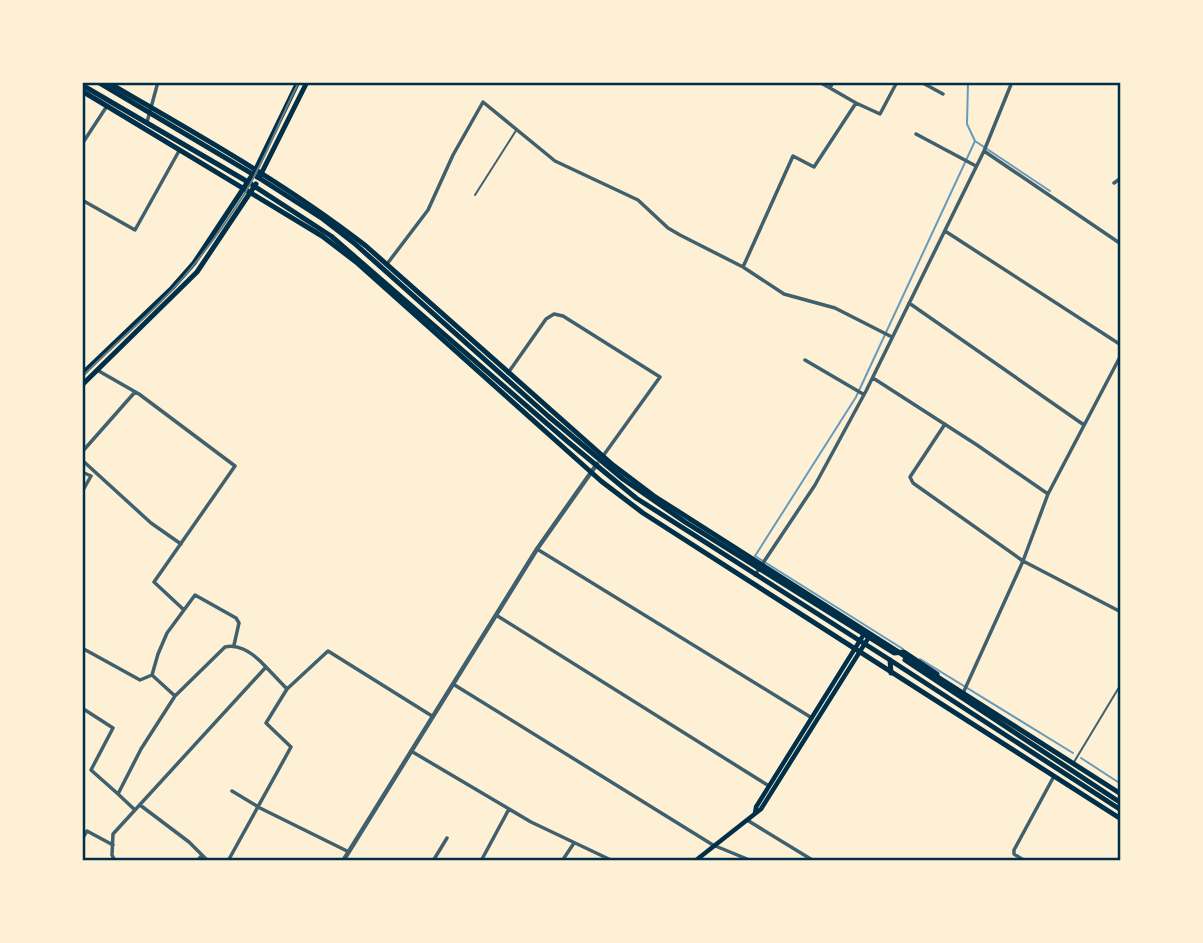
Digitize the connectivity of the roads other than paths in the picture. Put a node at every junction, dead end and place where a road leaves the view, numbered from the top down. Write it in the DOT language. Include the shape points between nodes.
graph roads {
  1 [pos="98,82"];
  2 [pos="107,82"];
  3 [pos="158,82"];
  4 [pos="298,82"];
  5 [pos="307,82"];
  6 [pos="819,82"];
  7 [pos="833,82"];
  8 [pos="897,82"];
  9 [pos="921,82"];
  10 [pos="1012,82"];
  11 [pos="82,85"];
  12 [pos="830,88"];
  13 [pos="82,91"];
  14 [pos="943,94"];
  15 [pos="110,101"];
  16 [pos="856,103"];
  17 [pos="151,113"];
  18 [pos="146,122"];
  19 [pos="517,128"];
  20 [pos="916,134"];
  21 [pos="82,144"];
  22 [pos="183,144"];
  23 [pos="984,151"];
  24 [pos="976,166"];
  25 [pos="253,174"];
  26 [pos="259,178"];
  27 [pos="1121,178"];
  28 [pos="248,182"];
  29 [pos="1114,183"];
  30 [pos="254,187"];
  31 [pos="475,195"];
  32 [pos="82,200"];
  33 [pos="945,232"];
  34 [pos="1121,244"];
  35 [pos="743,267"];
  36 [pos="383,268"];
  37 [pos="909,303"];
  38 [pos="126,331"];
  39 [pos="888,335"];
  40 [pos="132,337"];
  41 [pos="1121,345"];
  42 [pos="1121,355"];
  43 [pos="805,360"];
  44 [pos="1118,367"];
  45 [pos="97,370"];
  46 [pos="82,374"];
  47 [pos="505,378"];
  48 [pos="873,378"];
  49 [pos="82,385"];
  50 [pos="135,392"];
  51 [pos="864,395"];
  52 [pos="945,424"];
  53 [pos="1084,425"];
  54 [pos="82,452"];
  55 [pos="82,460"];
  56 [pos="598,463"];
  57 [pos="82,472"];
  58 [pos="82,492"];
  59 [pos="1048,494"];
  60 [pos="181,544"];
  61 [pos="537,549"];
  62 [pos="1023,561"];
  63 [pos="757,571"];
  64 [pos="184,610"];
  65 [pos="1121,612"];
  66 [pos="496,615"];
  67 [pos="867,636"];
  68 [pos="862,643"];
  69 [pos="233,645"];
  70 [pos="82,648"];
  71 [pos="895,654"];
  72 [pos="890,660"];
  73 [pos="266,667"];
  74 [pos="152,675"];
  75 [pos="452,684"];
  76 [pos="1121,684"];
  77 [pos="965,689"];
  78 [pos="287,690"];
  79 [pos="175,696"];
  80 [pos="82,708"];
  81 [pos="432,716"];
  82 [pos="812,718"];
  83 [pos="411,751"];
  84 [pos="1074,762"];
  85 [pos="1053,778"];
  86 [pos="769,786"];
  87 [pos="232,791"];
  88 [pos="1121,793"];
  89 [pos="118,794"];
  90 [pos="1121,803"];
  91 [pos="140,804"];
  92 [pos="260,808"];
  93 [pos="509,809"];
  94 [pos="135,810"];
  95 [pos="1121,810"];
  96 [pos="755,814"];
  97 [pos="747,820"];
  98 [pos="1121,820"];
  99 [pos="447,838"];
  100 [pos="82,839"];
  101 [pos="574,843"];
  102 [pos="113,845"];
  103 [pos="713,845"];
  104 [pos="349,852"];
  105 [pos="202,855"];
  106 [pos="116,861"];
  107 [pos="197,861"];
  108 [pos="208,861"];
  109 [pos="228,861"];
  110 [pos="344,861"];
  111 [pos="433,861"];
  112 [pos="481,861"];
  113 [pos="562,861"];
  114 [pos="613,861"];
  115 [pos="695,861"];
  116 [pos="752,861"];
  117 [pos="814,861"];
  118 [pos="1024,861"];
  1 -- 17 [label="main road"];
  2 -- 88 [label="main road" via="330,218 654,496"];
  3 -- 17 [label="street"];
  4 -- 25 [label="main road"];
  5 -- 26 [label="main road"];
  6 -- 12 [label="street"];
  7 -- 12 [label="street"];
  8 -- 16 [label="street" via="880,114"];
  9 -- 14 [label="street"];
  10 -- 23 [label="street"];
  11 -- 15 [label="main road"];
  12 -- 16 [label="street"];
  13 -- 98 [label="main road" via="322,236 643,513"];
  15 -- 18 [label="main road"];
  15 -- 21 [label="street"];
  16 -- 35 [label="street" via="814,167 793,156"];
  17 -- 18 [label="street"];
  17 -- 25 [label="main road"];
  18 -- 22 [label="main road"];
  19 -- 31 [label="lane"];
  19 -- 35 [label="street" via="564,167 638,200 668,228"];
  19 -- 36 [label="street" via="483,102 428,210"];
  20 -- 24 [label="street"];
  22 -- 28 [label="main road"];
  22 -- 32 [label="street" via="135,230"];
  23 -- 24 [label="street"];
  23 -- 34 [label="street"];
  24 -- 33 [label="street"];
  25 -- 26 [label="main road"];
  25 -- 28 [label="main road"];
  26 -- 30 [label="main road"];
  26 -- 36 [label="main road" via="323,219"];
  27 -- 29 [label="street"];
  28 -- 30 [label="main road"];
  28 -- 38 [label="main road" via="194,263"];
  30 -- 40 [label="main road" via="197,272"];
  30 -- 56 [label="main road" via="348,248"];
  33 -- 37 [label="street"];
  33 -- 41 [label="street"];
  35 -- 39 [label="street" via="784,294 835,308"];
  36 -- 47 [label="main road"];
  37 -- 39 [label="street"];
  37 -- 53 [label="street"];
  38 -- 40 [label="main road"];
  38 -- 46 [label="main road"];
  39 -- 48 [label="street"];
  40 -- 45 [label="main road"];
  42 -- 44 [label="street"];
  43 -- 51 [label="street"];
  44 -- 53 [label="street"];
  45 -- 49 [label="main road"];
  45 -- 50 [label="street"];
  47 -- 56 [label="main road"];
  47 -- 56 [label="street" via="554,314 660,377"];
  48 -- 51 [label="street"];
  48 -- 52 [label="street"];
  50 -- 54 [label="street"];
  50 -- 60 [label="street" via="234,467"];
  51 -- 63 [label="street" via="815,485"];
  52 -- 59 [label="street"];
  52 -- 62 [label="street" via="910,480"];
  53 -- 59 [label="street"];
  55 -- 60 [label="street"];
  56 -- 61 [label="street"];
  56 -- 63 [label="main road" via="636,498"];
  57 -- 58 [label="street" via="91,476"];
  59 -- 62 [label="street"];
  60 -- 64 [label="street" via="154,583"];
  61 -- 66 [label="street"];
  61 -- 82 [label="street"];
  62 -- 65 [label="street"];
  62 -- 77 [label="street"];
  63 -- 67 [label="main road"];
  63 -- 68 [label="main road"];
  64 -- 69 [label="street" via="195,595 236,618 239,623"];
  64 -- 74 [label="street" via="167,633"];
  66 -- 75 [label="street"];
  66 -- 86 [label="street"];
  67 -- 68 [label="main road"];
  67 -- 71 [label="main road"];
  68 -- 72 [label="main road"];
  68 -- 82 [label="main road"];
  68 -- 96 [label="main road"];
  69 -- 73 [label="street"];
  69 -- 79 [label="street" via="225,647"];
  70 -- 74 [label="street" via="140,680"];
  71 -- 77 [label="main road" via="904,652"];
  71 -- 90 [label="main road"];
  72 -- 85 [label="main road" via="891,673"];
  72 -- 95 [label="main road"];
  73 -- 78 [label="street"];
  73 -- 91 [label="street"];
  74 -- 79 [label="street"];
  75 -- 81 [label="street"];
  75 -- 103 [label="street"];
  76 -- 84 [label="lane"];
  77 -- 84 [label="main road"];
  78 -- 81 [label="street" via="328,651"];
  78 -- 92 [label="street" via="266,723 291,747"];
  79 -- 89 [label="street"];
  80 -- 89 [label="street" via="113,728 91,770"];
  81 -- 83 [label="street"];
  82 -- 86 [label="main road"];
  83 -- 93 [label="street"];
  83 -- 104 [label="street"];
  84 -- 88 [label="main road"];
  85 -- 98 [label="main road"];
  85 -- 118 [label="street" via="1014,850"];
  86 -- 96 [label="main road"];
  87 -- 92 [label="street"];
  89 -- 94 [label="street"];
  91 -- 94 [label="street"];
  91 -- 105 [label="street"];
  92 -- 104 [label="street"];
  92 -- 109 [label="street"];
  93 -- 101 [label="street"];
  93 -- 112 [label="street"];
  94 -- 102 [label="street" via="113,834"];
  96 -- 97 [label="main road"];
  97 -- 103 [label="main road"];
  97 -- 117 [label="street"];
  99 -- 111 [label="street"];
  100 -- 102 [label="street" via="87,831"];
  101 -- 113 [label="street"];
  101 -- 114 [label="street"];
  102 -- 106 [label="street"];
  103 -- 115 [label="main road"];
  103 -- 116 [label="street"];
  104 -- 110 [label="street"];
  105 -- 107 [label="street"];
  105 -- 108 [label="street"];
}
